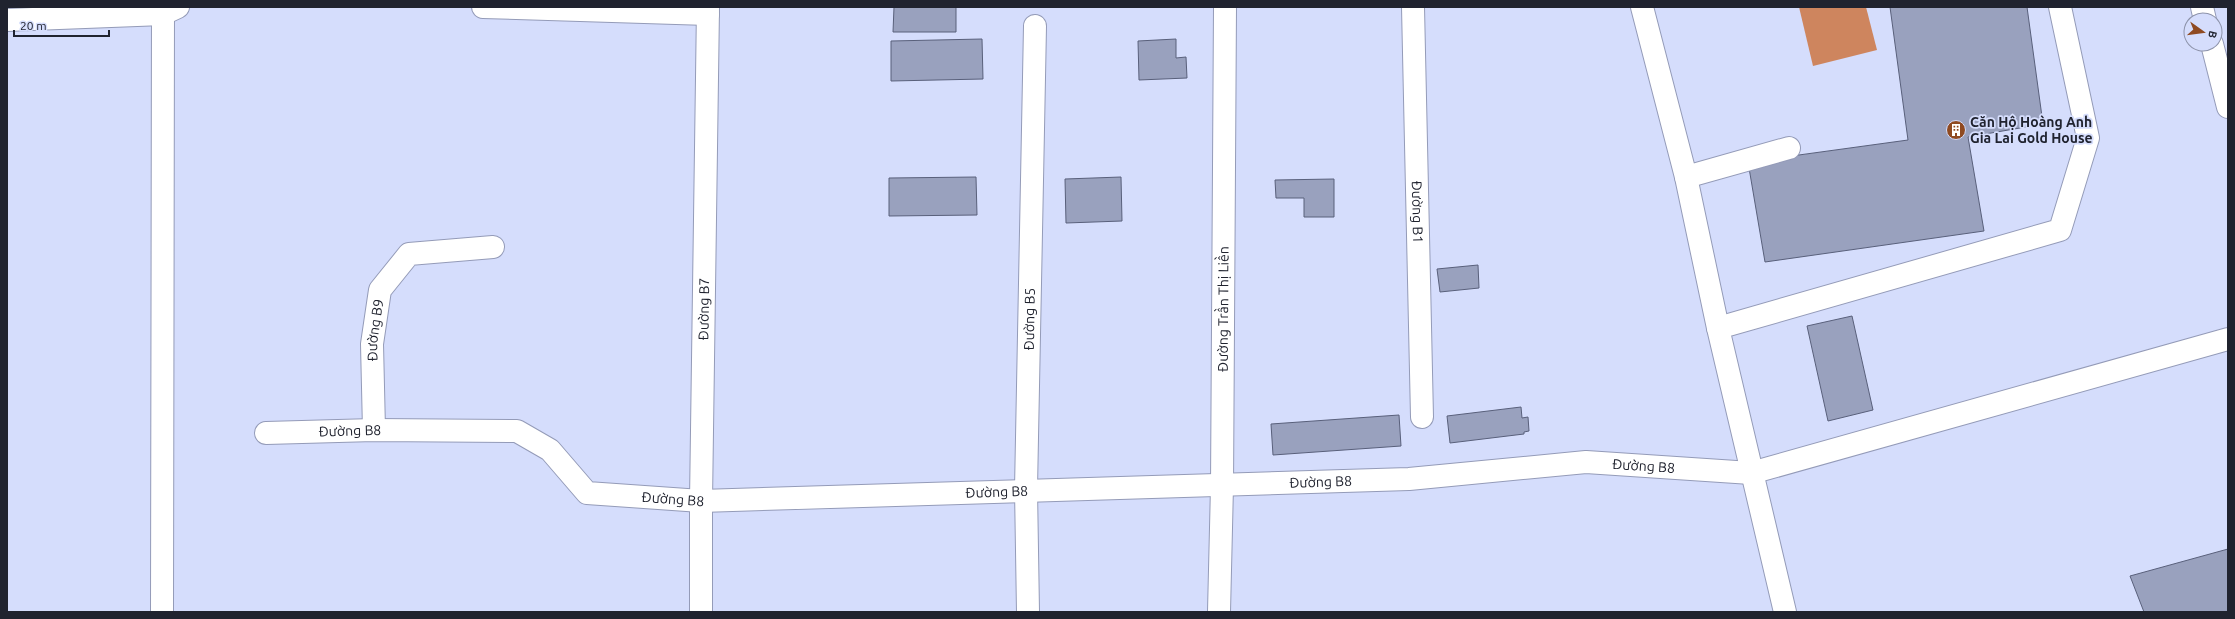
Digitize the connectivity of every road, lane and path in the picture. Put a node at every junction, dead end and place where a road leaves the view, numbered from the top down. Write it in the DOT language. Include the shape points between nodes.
graph roads {
  1 [pos="483,7"];
  2 [pos="1226,7"];
  3 [pos="1413,7"];
  4 [pos="1642,7"];
  5 [pos="2060,7"];
  6 [pos="168,9"];
  7 [pos="708,10"];
  8 [pos="7,20"];
  9 [pos="1035,26"];
  10 [pos="2214,52"];
  11 [pos="2228,107"];
  12 [pos="1789,148"];
  13 [pos="1686,177"];
  14 [pos="493,247"];
  15 [pos="1718,328"];
  16 [pos="2228,339"];
  17 [pos="1422,417"];
  18 [pos="374,430"];
  19 [pos="266,433"];
  20 [pos="1751,473"];
  21 [pos="1222,486"];
  22 [pos="1026,490"];
  23 [pos="701,501"];
  24 [pos="162,612"];
  25 [pos="701,612"];
  26 [pos="1028,612"];
  27 [pos="1219,612"];
  28 [pos="1785,612"];
  1 -- 7 [label="street"];
  2 -- 21 [label="street, Đường Trần Thị Liền"];
  3 -- 17 [label="street, Đường B1"];
  4 -- 13 [label="street"];
  5 -- 15 [label="street" via="2088,138 2060,230"];
  6 -- 8 [label="street"];
  6 -- 24 [label="street"];
  7 -- 23 [label="street, Đường B7"];
  9 -- 22 [label="street, Đường B5"];
  10 -- 11 [label="street"];
  12 -- 13 [label="street"];
  13 -- 15 [label="street"];
  14 -- 18 [label="street, Đường B9" via="409,254 380,290 372,344"];
  15 -- 20 [label="street"];
  16 -- 20 [label="street, Đường B8"];
  18 -- 19 [label="street, Đường B8"];
  18 -- 23 [label="street, Đường B8" via="517,431 550,450 587,492"];
  20 -- 21 [label="street, Đường B8" via="1586,462 1409,479"];
  20 -- 28 [label="street"];
  21 -- 22 [label="street, Đường B8"];
  21 -- 27 [label="street, Đường Trần Thị Liền"];
  22 -- 23 [label="street, Đường B8"];
  22 -- 26 [label="street, Đường B5"];
  23 -- 25 [label="street, Đường B7"];
}
